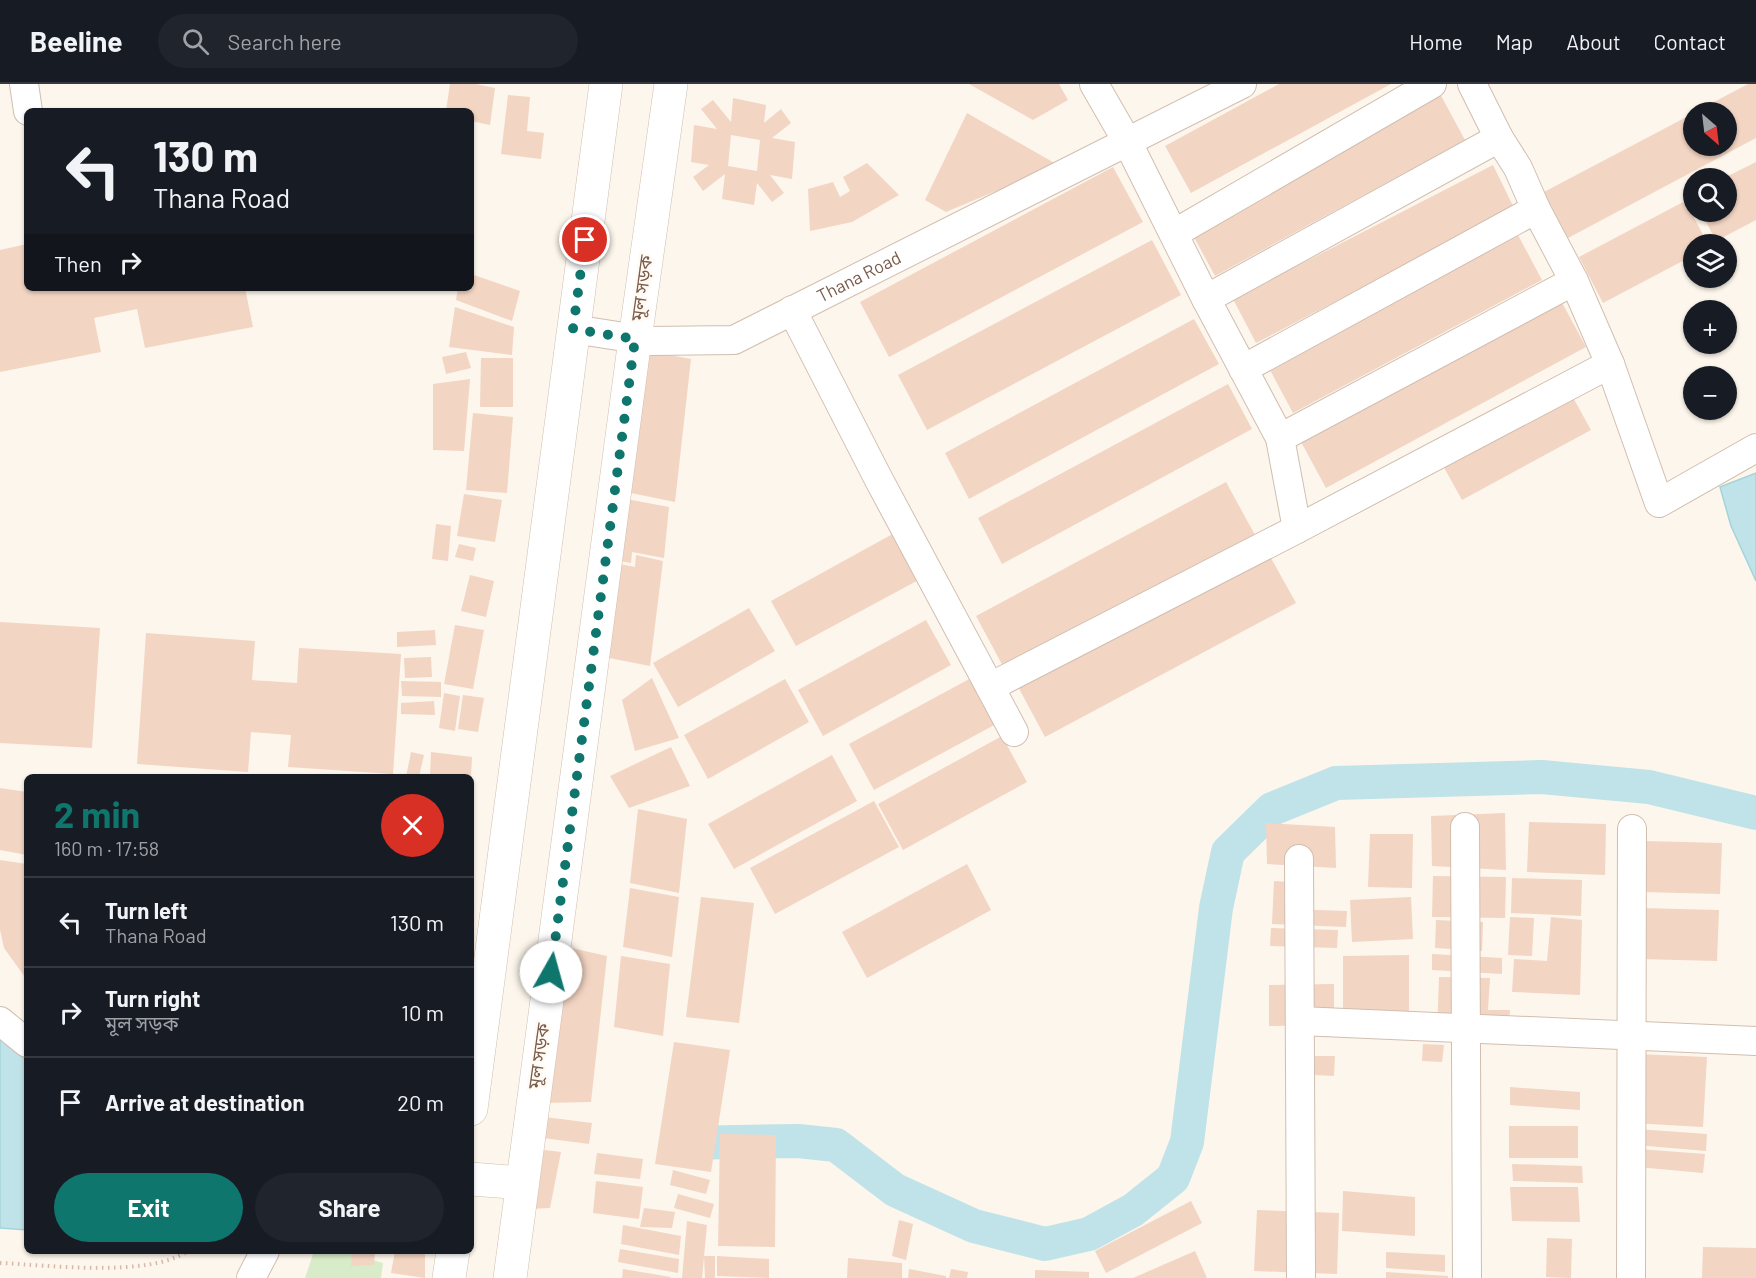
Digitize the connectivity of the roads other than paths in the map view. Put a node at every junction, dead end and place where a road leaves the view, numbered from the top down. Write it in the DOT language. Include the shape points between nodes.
graph roads {
  1 [pos="24,84"];
  2 [pos="606,84"];
  3 [pos="671,84"];
  4 [pos="1094,84"];
  5 [pos="1242,84"];
  6 [pos="1432,84"];
  7 [pos="1472,84"];
  8 [pos="28,108"];
  9 [pos="1499,138"];
  10 [pos="1128,143"];
  11 [pos="1536,209"];
  12 [pos="1174,233"];
  13 [pos="1574,281"];
  14 [pos="1206,299"];
  15 [pos="792,310"];
  16 [pos="573,329"];
  17 [pos="635,339"];
  18 [pos="1610,364"];
  19 [pos="1243,369"];
  20 [pos="1280,438"];
  21 [pos="1756,448"];
  22 [pos="1297,529"];
  23 [pos="990,687"];
  24 [pos="1014,732"];
  25 [pos="1465,827"];
  26 [pos="1632,829"];
  27 [pos="1299,859"];
  28 [pos="0,1021"];
  29 [pos="1300,1021"];
  30 [pos="1465,1029"];
  31 [pos="1632,1036"];
  32 [pos="24,1040"];
  33 [pos="1756,1041"];
  34 [pos="474,1086"];
  35 [pos="474,1179"];
  36 [pos="522,1184"];
  37 [pos="263,1254"];
  38 [pos="453,1254"];
  39 [pos="251,1278"];
  40 [pos="449,1278"];
  41 [pos="510,1278"];
  42 [pos="1301,1278"];
  43 [pos="1467,1278"];
  44 [pos="1631,1278"];
  1 -- 8 [label="street"];
  2 -- 16 [label="street"];
  3 -- 17 [label="street, মূল সড়ক"];
  4 -- 10 [label="street"];
  5 -- 10 [label="street, Thana Road"];
  6 -- 12 [label="street"];
  7 -- 9 [label="street"];
  9 -- 11 [label="street"];
  9 -- 14 [label="street"];
  10 -- 12 [label="street"];
  10 -- 15 [label="street, Thana Road"];
  11 -- 13 [label="street"];
  11 -- 19 [label="street"];
  12 -- 14 [label="street"];
  13 -- 18 [label="street"];
  13 -- 20 [label="street"];
  14 -- 19 [label="street"];
  15 -- 17 [label="street, Thana Road" via="734,340"];
  15 -- 23 [label="street"];
  16 -- 17 [label="street, Thana Road"];
  16 -- 34 [label="street"];
  17 -- 36 [label="street, মূল সড়ক"];
  18 -- 21 [label="street" via="1659,503"];
  18 -- 22 [label="street"];
  19 -- 20 [label="street"];
  20 -- 22 [label="street"];
  22 -- 23 [label="street"];
  23 -- 24 [label="street"];
  25 -- 30 [label="street"];
  26 -- 31 [label="street"];
  27 -- 29 [label="street"];
  28 -- 32 [label="street"];
  29 -- 30 [label="street"];
  29 -- 42 [label="street"];
  30 -- 31 [label="street"];
  30 -- 43 [label="street"];
  31 -- 33 [label="street"];
  31 -- 44 [label="street"];
  35 -- 36 [label="street"];
  36 -- 41 [label="street, মূল সড়ক"];
  37 -- 39 [label="street"];
  38 -- 40 [label="street"];
}
